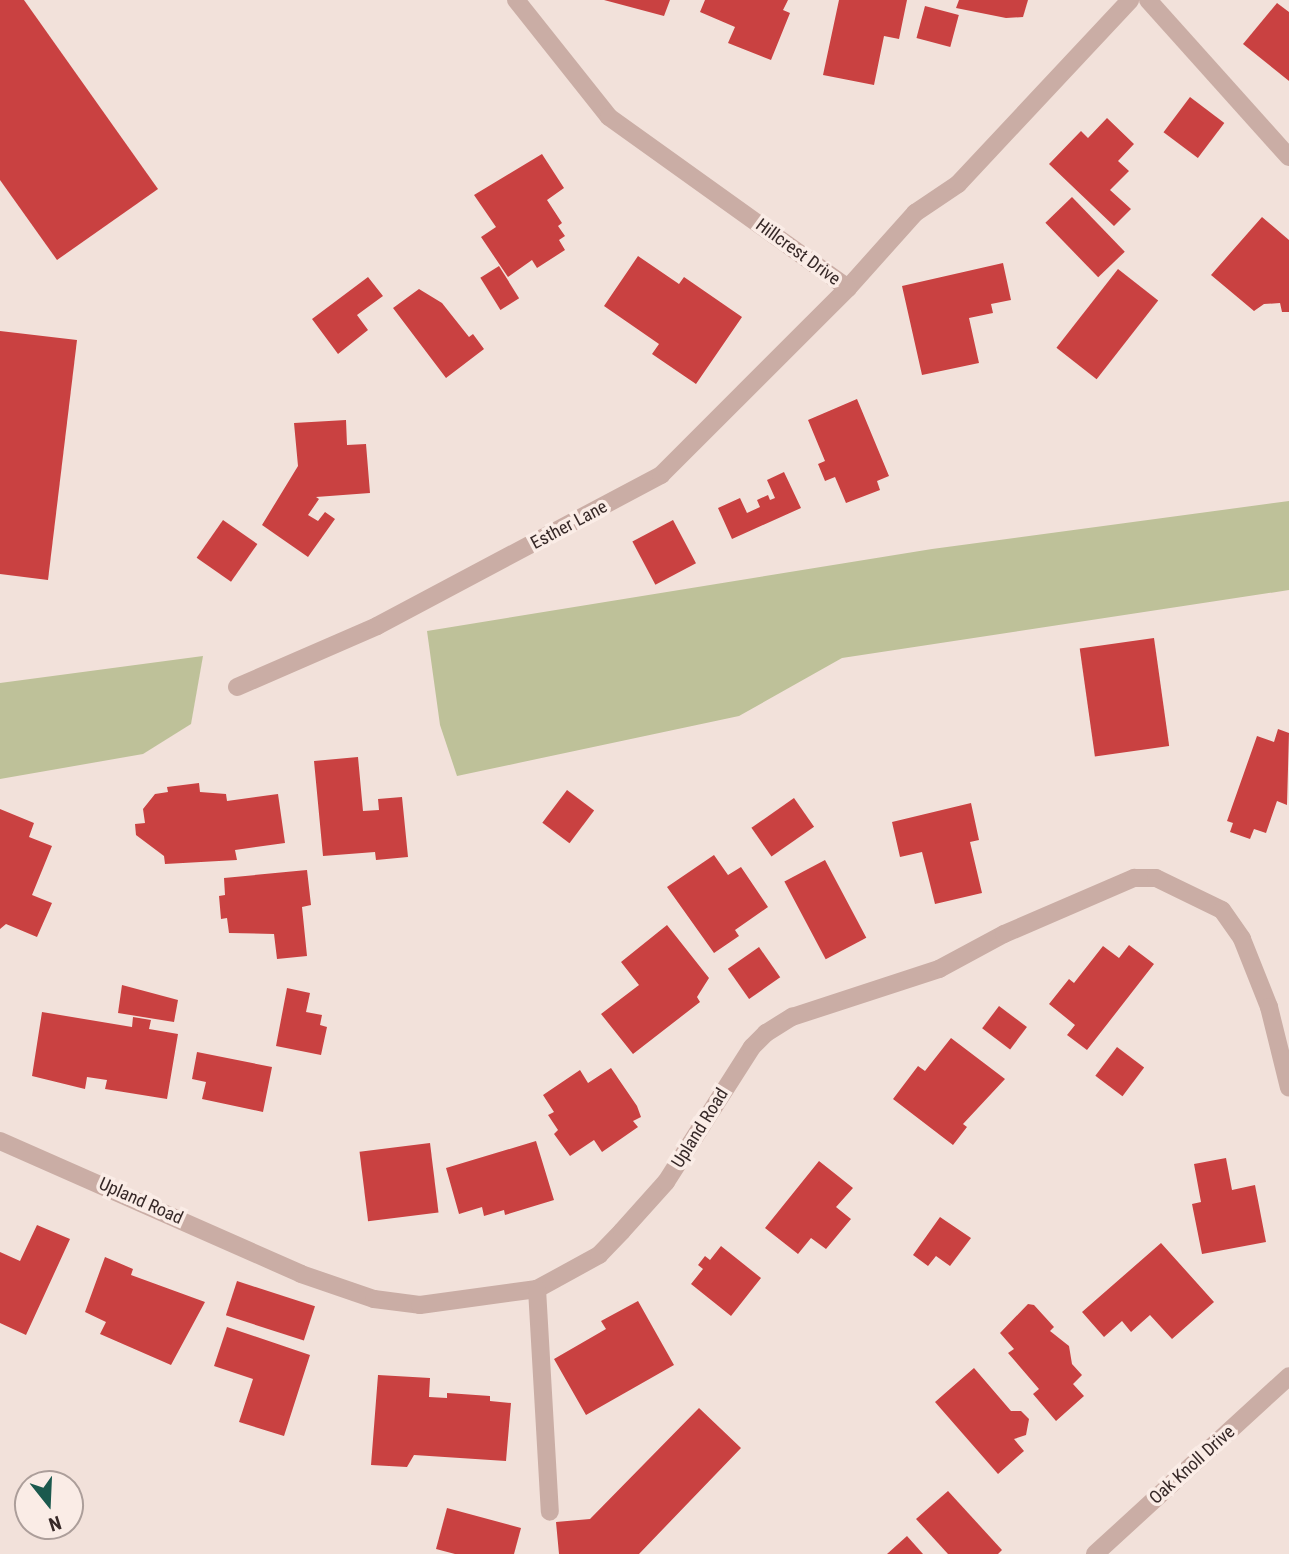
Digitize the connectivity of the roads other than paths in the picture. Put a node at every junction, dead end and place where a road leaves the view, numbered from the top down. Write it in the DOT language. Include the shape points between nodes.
graph roads {
  1 [pos="516,0"];
  2 [pos="1130,0"];
  3 [pos="1148,0"];
  4 [pos="1289,157"];
  5 [pos="848,288"];
  6 [pos="237,687"];
  7 [pos="1289,1087"];
  8 [pos="0,1141"];
  9 [pos="537,1289"];
  10 [pos="1289,1376"];
  11 [pos="550,1512"];
  12 [pos="1095,1554"];
  1 -- 5 [label="street, Hillcrest Drive" via="609,117"];
  2 -- 5 [label="street, Hillcrest Drive" via="958,184 915,214"];
  3 -- 4 [label="street"];
  5 -- 6 [label="street, Esther Lane" via="713,428 661,475 377,626"];
  7 -- 9 [label="street, Upland Road" via="1269,1007 1242,939 1223,910 1156,878 1134,878 1004,934 939,969 792,1017 766,1033 752,1047 666,1182 640,1212 599,1255"];
  8 -- 9 [label="street, Upland Road" via="301,1275 374,1299 420,1305"];
  9 -- 11 [label="street"];
  10 -- 12 [label="street, Oak Knoll Drive"];
}
